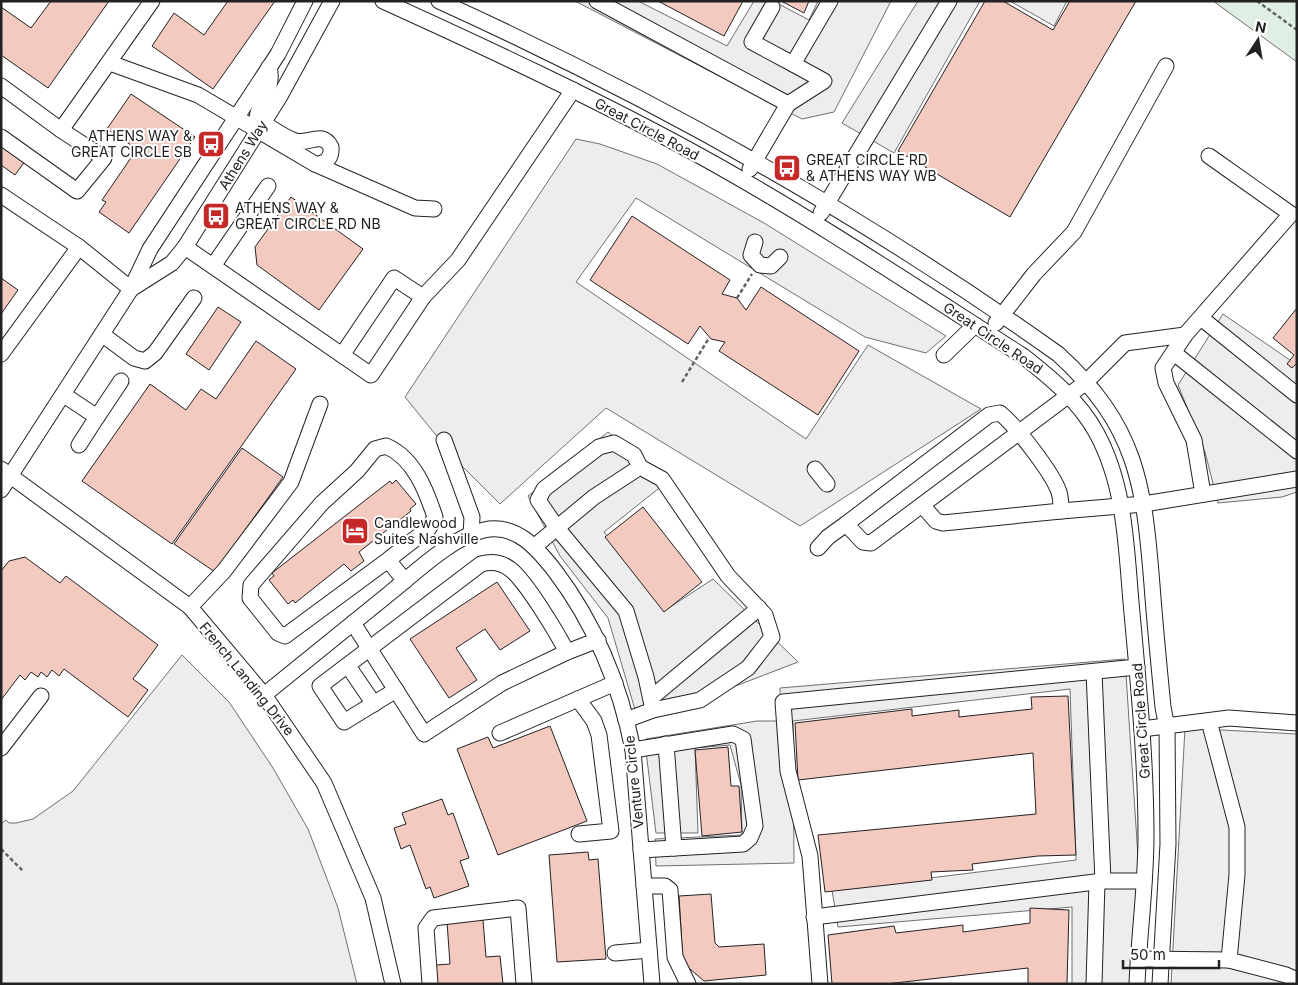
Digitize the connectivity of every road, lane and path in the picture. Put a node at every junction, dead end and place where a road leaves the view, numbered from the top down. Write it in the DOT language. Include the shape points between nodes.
graph roads {
  1 [pos="152,1"];
  2 [pos="305,1"];
  3 [pos="332,1"];
  4 [pos="383,1"];
  5 [pos="439,1"];
  6 [pos="597,1"];
  7 [pos="830,1"];
  8 [pos="949,1"];
  9 [pos="1257,1"];
  10 [pos="772,7"];
  11 [pos="1297,30"];
  12 [pos="110,63"];
  13 [pos="793,64"];
  14 [pos="1166,66"];
  15 [pos="269,67"];
  16 [pos="1,86"];
  17 [pos="572,90"];
  18 [pos="788,104"];
  19 [pos="236,118"];
  20 [pos="261,127"];
  21 [pos="61,130"];
  22 [pos="1,137"];
  23 [pos="1209,156"];
  24 [pos="755,162"];
  25 [pos="315,164"];
  26 [pos="742,180"];
  27 [pos="268,186"];
  28 [pos="1,196"];
  29 [pos="826,204"];
  30 [pos="434,209"];
  31 [pos="816,223"];
  32 [pos="755,242"];
  33 [pos="79,247"];
  34 [pos="185,247"];
  35 [pos="780,258"];
  36 [pos="758,264"];
  37 [pos="213,266"];
  38 [pos="131,289"];
  39 [pos="423,297"];
  40 [pos="194,298"];
  41 [pos="737,298"];
  42 [pos="1002,315"];
  43 [pos="1201,318"];
  44 [pos="975,325"];
  45 [pos="988,334"];
  46 [pos="103,335"];
  47 [pos="1185,335"];
  48 [pos="710,338"];
  49 [pos="1174,353"];
  50 [pos="1,354"];
  51 [pos="342,354"];
  52 [pos="944,355"];
  53 [pos="121,381"];
  54 [pos="682,382"];
  55 [pos="1085,383"];
  56 [pos="1068,394"];
  57 [pos="64,395"];
  58 [pos="1297,395"];
  59 [pos="320,404"];
  60 [pos="97,417"];
  61 [pos="1019,433"];
  62 [pos="444,440"];
  63 [pos="79,445"];
  64 [pos="1297,451"];
  65 [pos="640,468"];
  66 [pos="815,469"];
  67 [pos="6,473"];
  68 [pos="1297,479"];
  69 [pos="828,484"];
  70 [pos="1,490"];
  71 [pos="1203,494"];
  72 [pos="1144,504"];
  73 [pos="922,505"];
  74 [pos="1121,507"];
  75 [pos="1061,511"];
  76 [pos="846,524"];
  77 [pos="556,528"];
  78 [pos="470,535"];
  79 [pos="535,546"];
  80 [pos="818,548"];
  81 [pos="388,560"];
  82 [pos="405,581"];
  83 [pos="190,607"];
  84 [pos="759,608"];
  85 [pos="353,623"];
  86 [pos="598,640"];
  87 [pos="370,650"];
  88 [pos="568,652"];
  89 [pos="348,666"];
  90 [pos="1137,667"];
  91 [pos="1094,672"];
  92 [pos="615,683"];
  93 [pos="396,690"];
  94 [pos="264,695"];
  95 [pos="40,696"];
  96 [pos="578,700"];
  97 [pos="374,704"];
  98 [pos="652,704"];
  99 [pos="626,720"];
  100 [pos="1209,722"];
  101 [pos="1297,723"];
  102 [pos="1167,728"];
  103 [pos="1142,729"];
  104 [pos="500,733"];
  105 [pos="666,744"];
  106 [pos="1,748"];
  107 [pos="633,750"];
  108 [pos="579,834"];
  109 [pos="674,848"];
  110 [pos="1,849"];
  111 [pos="642,850"];
  112 [pos="23,871"];
  113 [pos="1100,881"];
  114 [pos="1144,881"];
  115 [pos="644,886"];
  116 [pos="814,917"];
  117 [pos="649,950"];
  118 [pos="614,953"];
  119 [pos="1138,959"];
  120 [pos="1162,960"];
  121 [pos="1229,960"];
  122 [pos="1291,977"];
  123 [pos="393,984"];
  124 [pos="430,984"];
  125 [pos="524,984"];
  126 [pos="652,984"];
  127 [pos="688,984"];
  128 [pos="820,984"];
  129 [pos="1094,984"];
  130 [pos="1137,984"];
  131 [pos="1160,984"];
  1 -- 12 [label="street"];
  2 -- 15 [label="street, Athens Way"];
  3 -- 20 [label="street, Athens Way"];
  4 -- 17 [label="street, Great Circle Road"];
  5 -- 24 [label="street, Great Circle Road" via="611,83"];
  6 -- 18 [label="street"];
  7 -- 13 [label="street"];
  8 -- 29 [label="street"];
  9 -- 11 [label="path"];
  10 -- 13 [label="street" via="752,42"];
  12 -- 19 [label="street" via="198,95"];
  12 -- 21 [label="street"];
  13 -- 18 [label="street" via="824,82"];
  14 -- 42 [label="street" via="1074,232 1034,274"];
  15 -- 19 [label="street, Athens Way"];
  15 -- 20 [label="street" via="270,88 256,117"];
  16 -- 21 [label="street"];
  17 -- 26 [label="street, Great Circle Road"];
  17 -- 39 [label="street" via="458,260"];
  18 -- 24 [label="street"];
  19 -- 20 [label="street"];
  19 -- 38 [label="street, Athens Way" via="150,249"];
  20 -- 25 [label="street"];
  20 -- 25 [label="street" via="294,140 306,142 318,138 328,142 331,149 328,159 322,164"];
  20 -- 34 [label="street, Athens Way"];
  21 -- 22 [label="street" via="104,158 77,191"];
  23 -- 43 [label="street" via="1291,214"];
  24 -- 26 [label="street"];
  24 -- 29 [label="street, Great Circle Road"];
  25 -- 30 [label="street" via="415,208"];
  26 -- 31 [label="street, Great Circle Road"];
  27 -- 37 [label="street"];
  28 -- 33 [label="street"];
  29 -- 31 [label="street"];
  29 -- 42 [label="street, Great Circle Road"];
  31 -- 44 [label="street, Great Circle Road"];
  32 -- 36 [label="street" via="751,254"];
  33 -- 38 [label="street"];
  33 -- 50 [label="street"];
  34 -- 37 [label="street"];
  34 -- 38 [label="street, Athens Way" via="172,263"];
  35 -- 36 [label="street" via="771,266"];
  36 -- 41 [label="path"];
  37 -- 51 [label="street"];
  38 -- 46 [label="street, Athens Way"];
  39 -- 51 [label="street" via="394,278"];
  39 -- 51 [label="street" via="371,375"];
  40 -- 46 [label="street" via="148,359 134,358"];
  42 -- 45 [label="street"];
  42 -- 55 [label="street, Great Circle Road" via="1058,354"];
  43 -- 47 [label="street"];
  43 -- 58 [label="street"];
  44 -- 45 [label="street, Great Circle Road"];
  44 -- 52 [label="street"];
  45 -- 56 [label="street, Great Circle Road" via="1023,356"];
  46 -- 57 [label="street, Athens Way"];
  47 -- 49 [label="street"];
  47 -- 55 [label="street" via="1125,343"];
  48 -- 54 [label="path"];
  49 -- 64 [label="street"];
  49 -- 71 [label="street" via="1163,368 1166,383 1194,440"];
  53 -- 60 [label="street"];
  55 -- 56 [label="street"];
  55 -- 72 [label="street, Great Circle Road" via="1102,401 1125,441"];
  56 -- 61 [label="street"];
  56 -- 74 [label="street, Great Circle Road" via="1096,431 1112,468"];
  57 -- 60 [label="street"];
  57 -- 67 [label="street, Athens Way"];
  59 -- 83 [label="street" via="291,482 224,571"];
  60 -- 63 [label="street"];
  61 -- 73 [label="street"];
  61 -- 75 [label="street" via="1058,491"];
  61 -- 76 [label="street" via="1000,413 989,415"];
  62 -- 78 [label="street" via="472,517"];
  65 -- 77 [label="street" via="594,497"];
  65 -- 77 [label="street" via="634,455 614,443 599,447 544,489 538,500"];
  65 -- 84 [label="street" via="662,479 728,576"];
  66 -- 69 [label="street"];
  67 -- 70 [label="street, Athens Way"];
  67 -- 83 [label="street, French Landing Drive"];
  68 -- 71 [label="street"];
  71 -- 72 [label="street"];
  72 -- 74 [label="street"];
  72 -- 102 [label="street, Great Circle Road"];
  73 -- 75 [label="street" via="943,524"];
  73 -- 76 [label="street" via="871,543 863,542"];
  74 -- 75 [label="street"];
  74 -- 90 [label="street, Great Circle Road"];
  76 -- 80 [label="street"];
  77 -- 79 [label="street"];
  77 -- 98 [label="street" via="626,611"];
  78 -- 79 [label="street, Venture Circle" via="486,529 504,529"];
  78 -- 82 [label="street, Venture Circle"];
  79 -- 86 [label="street, Venture Circle" via="568,589"];
  81 -- 81 [label="street" via="285,636 278,633 250,598 251,584 322,502 357,471 375,449 386,446 400,454 416,471 435,517 429,528"];
  81 -- 82 [label="street"];
  82 -- 85 [label="street, Venture Circle"];
  83 -- 94 [label="street, French Landing Drive"];
  84 -- 98 [label="street"];
  84 -- 98 [label="street" via="765,614 772,637 748,668 700,700"];
  85 -- 87 [label="street"];
  85 -- 94 [label="street, Venture Circle"];
  86 -- 88 [label="street"];
  86 -- 92 [label="street, Venture Circle"];
  87 -- 88 [label="street" via="481,564 497,562 511,569"];
  87 -- 89 [label="street"];
  87 -- 93 [label="street"];
  88 -- 93 [label="street" via="502,684 424,734"];
  89 -- 97 [label="street"];
  89 -- 97 [label="street" via="320,686 344,722"];
  90 -- 91 [label="street"];
  90 -- 103 [label="street, Great Circle Road"];
  91 -- 113 [label="street"];
  91 -- 116 [label="street" via="783,702 788,771 810,856"];
  92 -- 96 [label="street"];
  92 -- 99 [label="street, Venture Circle"];
  93 -- 97 [label="street"];
  94 -- 123 [label="street, French Landing Drive" via="324,783 373,898"];
  95 -- 106 [label="street"];
  96 -- 104 [label="street"];
  96 -- 108 [label="street" via="600,735 611,831"];
  98 -- 99 [label="street"];
  99 -- 107 [label="street, Venture Circle"];
  100 -- 101 [label="street" via="1229,718"];
  100 -- 102 [label="street"];
  100 -- 121 [label="street" via="1237,827 1237,875"];
  102 -- 103 [label="street"];
  102 -- 120 [label="street, Great Circle Road" via="1168,844"];
  103 -- 114 [label="street, Great Circle Road" via="1146,801"];
  105 -- 107 [label="street"];
  105 -- 109 [label="street"];
  105 -- 109 [label="street" via="733,734 743,739 755,826 743,844"];
  107 -- 111 [label="street, Venture Circle"];
  109 -- 111 [label="street"];
  110 -- 112 [label="path"];
  111 -- 115 [label="street, Venture Circle"];
  113 -- 114 [label="street"];
  113 -- 116 [label="street"];
  113 -- 129 [label="street"];
  114 -- 119 [label="street, Great Circle Road"];
  115 -- 117 [label="street, Venture Circle"];
  115 -- 127 [label="street" via="665,886 670,890 675,957"];
  116 -- 128 [label="street"];
  117 -- 118 [label="street"];
  117 -- 126 [label="street, Venture Circle"];
  119 -- 120 [label="street"];
  119 -- 130 [label="street, Great Circle Road"];
  120 -- 121 [label="street"];
  120 -- 131 [label="street, Great Circle Road"];
  121 -- 122 [label="street"];
  124 -- 125 [label="street" via="426,928 433,918 518,908"];
}
